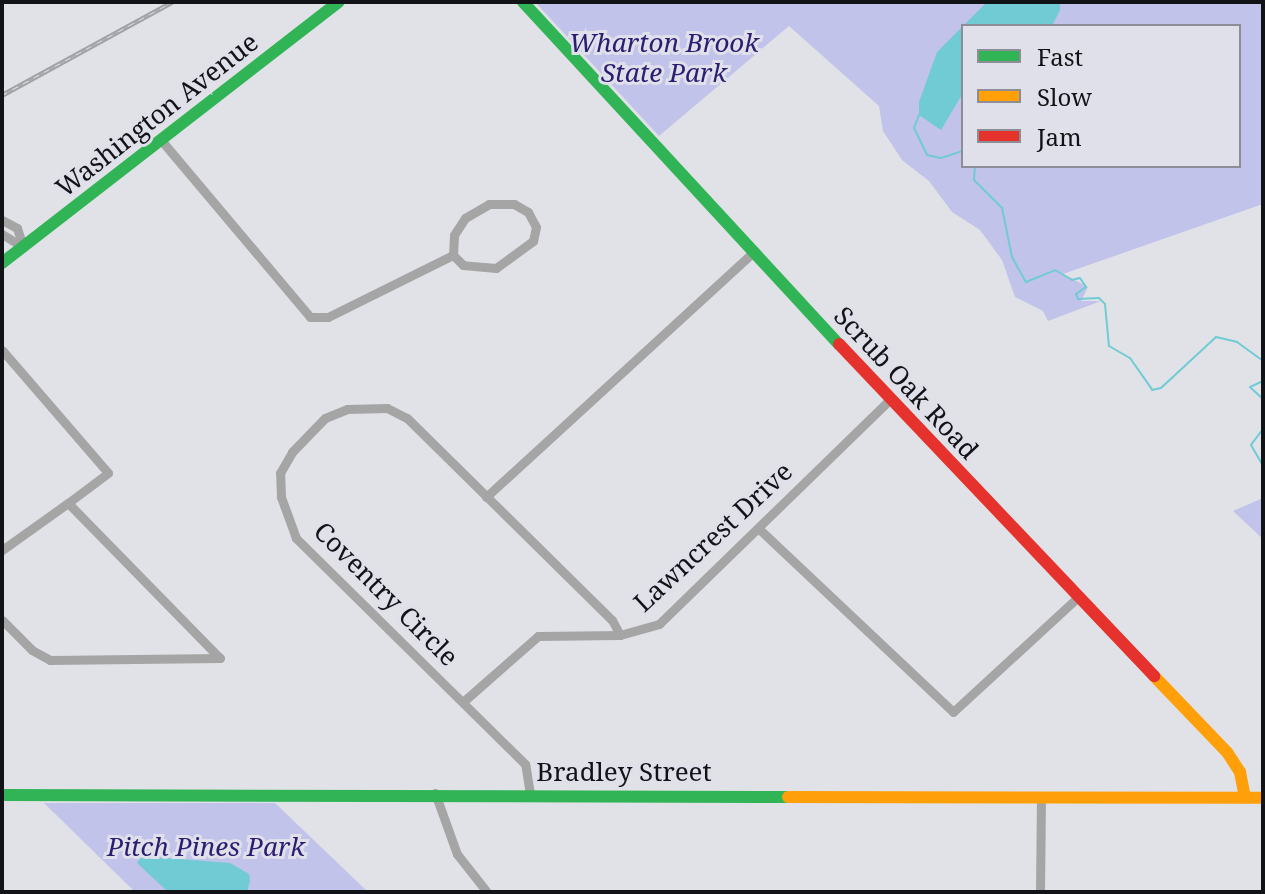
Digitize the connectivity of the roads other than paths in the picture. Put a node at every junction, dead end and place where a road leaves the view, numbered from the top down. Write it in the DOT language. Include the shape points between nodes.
graph roads {
  1 [pos="339,2"];
  2 [pos="523,2"];
  3 [pos="161,140"];
  4 [pos="2,220"];
  5 [pos="2,234"];
  6 [pos="23,247"];
  7 [pos="754,251"];
  8 [pos="453,255"];
  9 [pos="2,263"];
  10 [pos="2,350"];
  11 [pos="890,399"];
  12 [pos="486,497"];
  13 [pos="68,503"];
  14 [pos="758,528"];
  15 [pos="2,550"];
  16 [pos="1079,596"];
  17 [pos="2,620"];
  18 [pos="620,635"];
  19 [pos="464,701"];
  20 [pos="435,793"];
  21 [pos="530,794"];
  22 [pos="2,795"];
  23 [pos="1041,796"];
  24 [pos="1245,798"];
  25 [pos="1263,798"];
  26 [pos="487,892"];
  27 [pos="1040,892"];
  1 -- 3 [label="main road, Washington Avenue"];
  2 -- 7 [label="main road, Scrub Oak Road"];
  3 -- 6 [label="main road, Washington Avenue"];
  3 -- 8 [label="street" via="310,317 328,317"];
  4 -- 6 [label="street" via="17,228"];
  5 -- 6 [label="street"];
  6 -- 9 [label="main road, Washington Avenue"];
  7 -- 11 [label="main road, Scrub Oak Road"];
  7 -- 12 [label="street"];
  8 -- 8 [label="street" via="463,265 496,268 528,248 534,221 514,204 479,208 459,226"];
  10 -- 13 [label="street" via="108,473"];
  11 -- 14 [label="street, Lawncrest Drive"];
  11 -- 16 [label="main road, Scrub Oak Road"];
  12 -- 18 [label="street, Coventry Circle" via="612,620"];
  12 -- 19 [label="street, Coventry Circle" via="407,418 387,408 365,406 325,418 292,452 280,473 281,497 296,538"];
  13 -- 15 [label="street"];
  13 -- 17 [label="street" via="220,658 50,660"];
  14 -- 16 [label="street" via="953,712"];
  14 -- 18 [label="street, Lawncrest Drive" via="659,624"];
  16 -- 24 [label="main road, Scrub Oak Road" via="1230,756"];
  18 -- 19 [label="street, Lawncrest Drive" via="538,636"];
  19 -- 21 [label="street, Coventry Circle" via="525,764"];
  20 -- 21 [label="main road, Bradley Street"];
  20 -- 22 [label="main road, Bradley Street"];
  20 -- 26 [label="street" via="457,854"];
  21 -- 23 [label="main road, Bradley Street"];
  23 -- 24 [label="main road, Bradley Street"];
  23 -- 27 [label="street"];
  24 -- 25 [label="main road, Bradley Street"];
}
